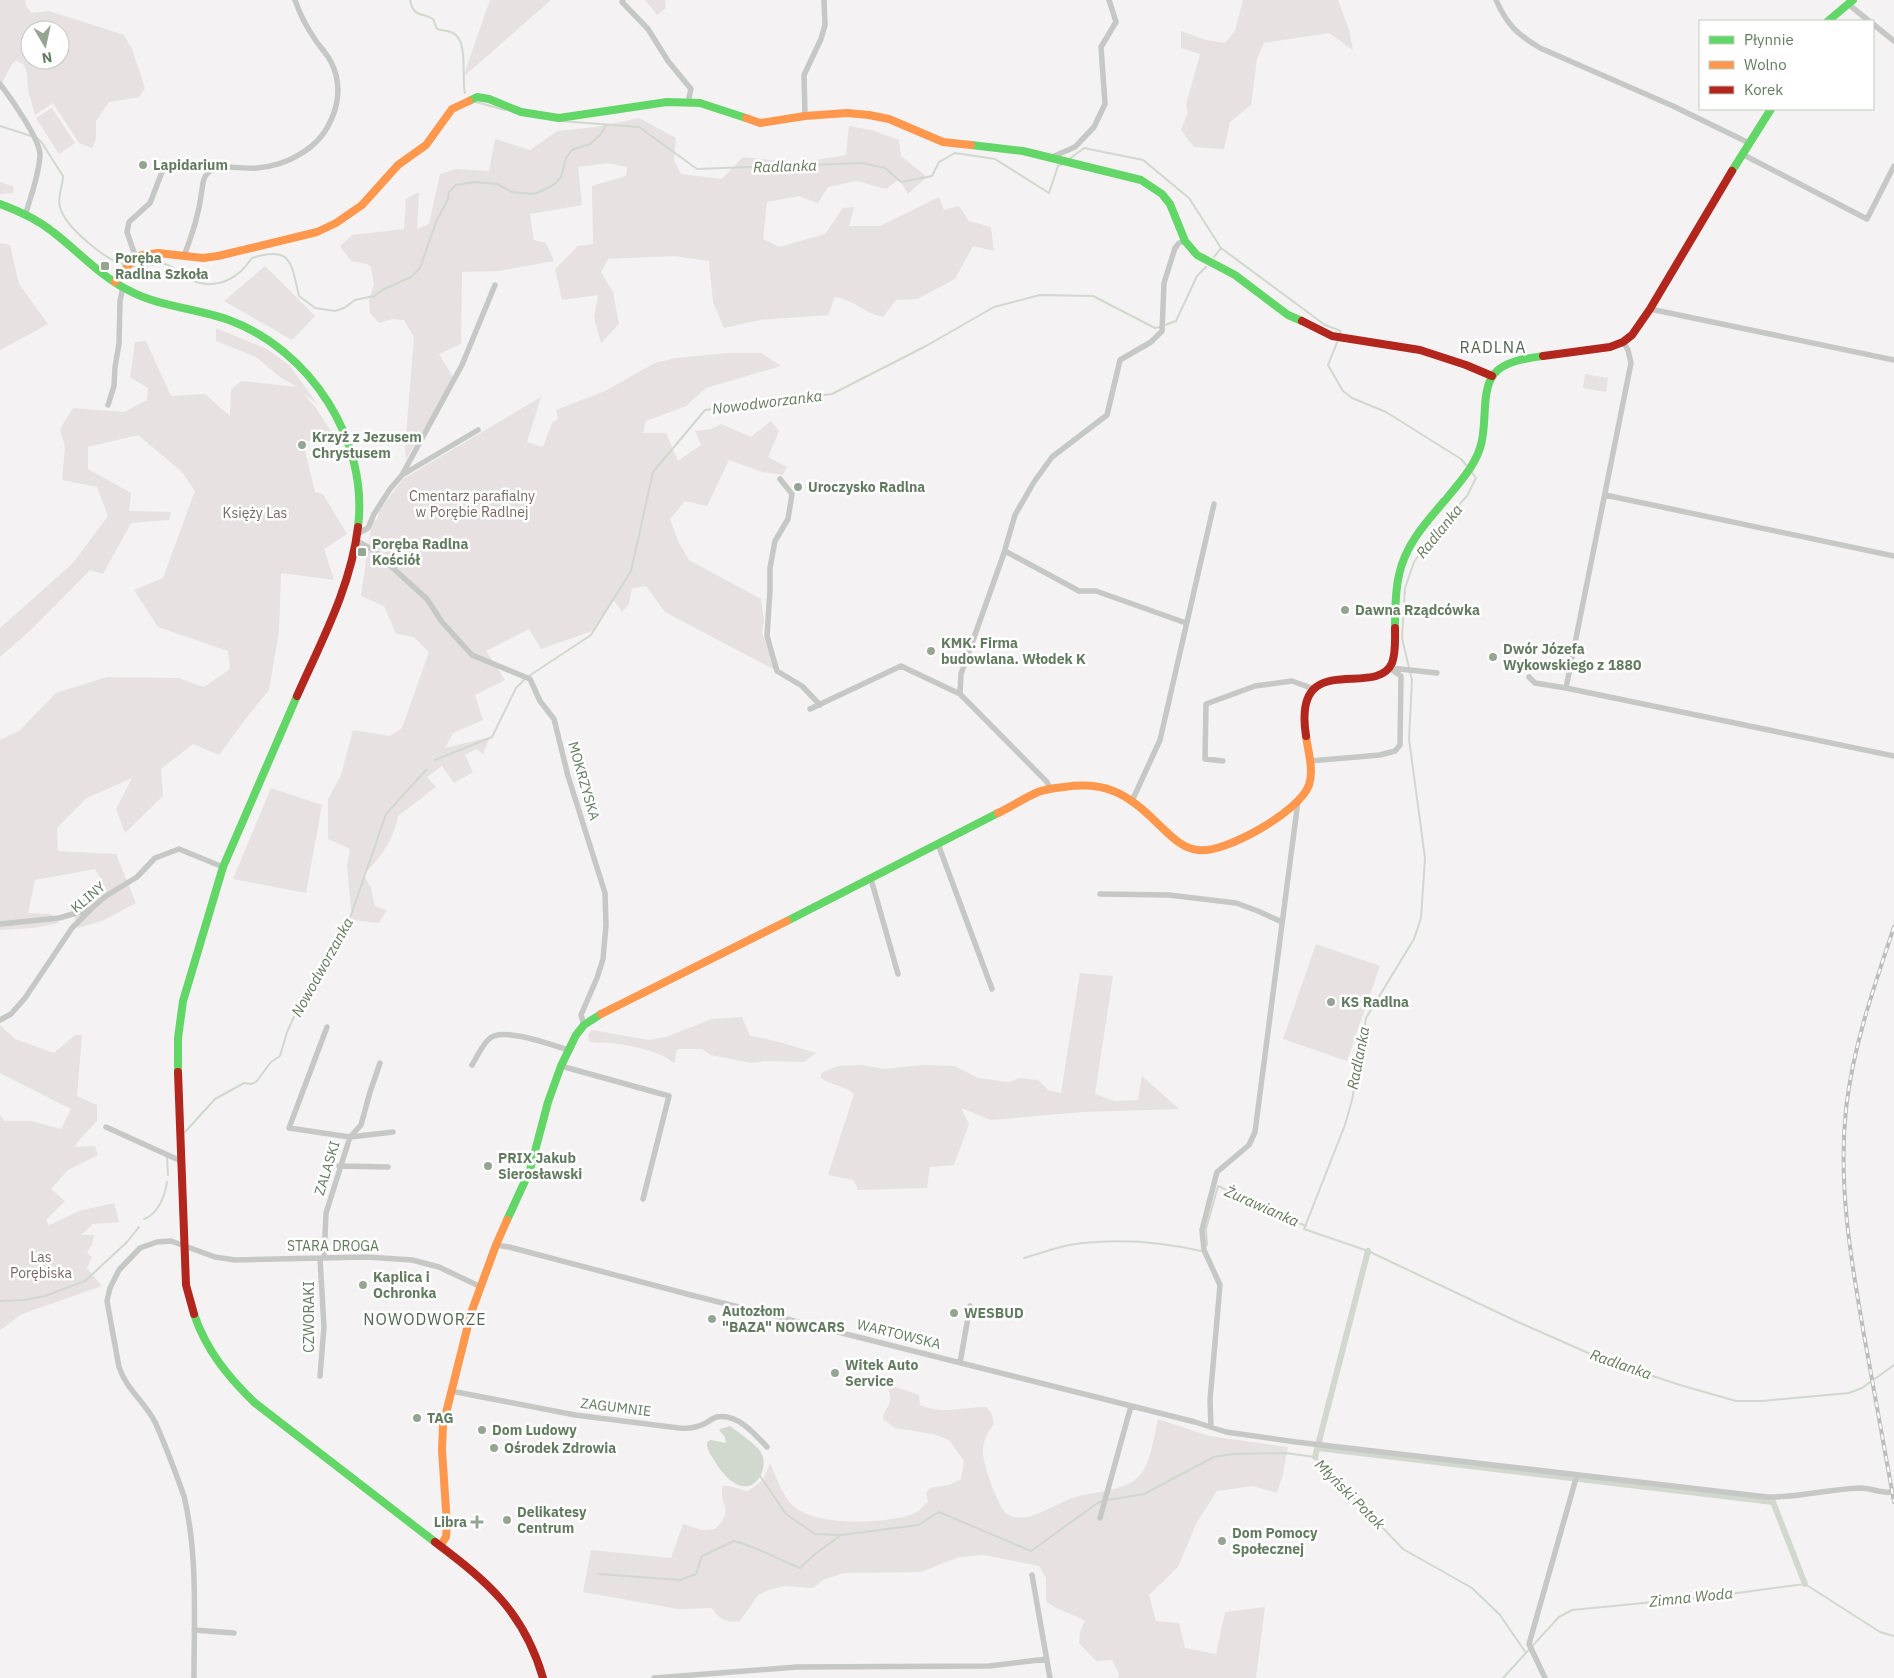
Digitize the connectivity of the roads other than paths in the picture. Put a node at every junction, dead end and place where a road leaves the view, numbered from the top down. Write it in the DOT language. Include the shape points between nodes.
graph roads {
  1 [pos="295,0"];
  2 [pos="623,0"];
  3 [pos="824,0"];
  4 [pos="1109,0"];
  5 [pos="1496,0"];
  6 [pos="1850,2"];
  7 [pos="1829,20"];
  8 [pos="1868,20"];
  9 [pos="1874,25"];
  10 [pos="1894,41"];
  11 [pos="0,84"];
  12 [pos="688,102"];
  13 [pos="1769,110"];
  14 [pos="805,116"];
  15 [pos="1750,143"];
  16 [pos="1742,154"];
  17 [pos="1056,158"];
  18 [pos="1894,166"];
  19 [pos="162,172"];
  20 [pos="0,204"];
  21 [pos="26,213"];
  22 [pos="1185,241"];
  23 [pos="184,256"];
  24 [pos="134,259"];
  25 [pos="115,282"];
  26 [pos="494,285"];
  27 [pos="123,287"];
  28 [pos="1650,309"];
  29 [pos="1623,342"];
  30 [pos="1894,360"];
  31 [pos="1492,376"];
  32 [pos="108,405"];
  33 [pos="478,430"];
  34 [pos="402,475"];
  35 [pos="780,479"];
  36 [pos="1605,495"];
  37 [pos="1214,504"];
  38 [pos="356,537"];
  39 [pos="1005,551"];
  40 [pos="1894,556"];
  41 [pos="1186,623"];
  42 [pos="1389,668"];
  43 [pos="1437,673"];
  44 [pos="1529,677"];
  45 [pos="1566,688"];
  46 [pos="1314,689"];
  47 [pos="960,694"];
  48 [pos="820,705"];
  49 [pos="810,709"];
  50 [pos="1894,756"];
  51 [pos="1223,761"];
  52 [pos="1310,761"];
  53 [pos="1050,788"];
  54 [pos="1298,801"];
  55 [pos="1132,802"];
  56 [pos="938,844"];
  57 [pos="223,867"];
  58 [pos="871,879"];
  59 [pos="1100,894"];
  60 [pos="92,908"];
  61 [pos="1282,922"];
  62 [pos="0,924"];
  63 [pos="898,974"];
  64 [pos="992,989"];
  65 [pos="0,1020"];
  66 [pos="584,1026"];
  67 [pos="327,1027"];
  68 [pos="568,1050"];
  69 [pos="380,1063"];
  70 [pos="472,1065"];
  71 [pos="561,1066"];
  72 [pos="106,1127"];
  73 [pos="393,1132"];
  74 [pos="350,1137"];
  75 [pos="181,1161"];
  76 [pos="339,1166"];
  77 [pos="388,1167"];
  78 [pos="642,1199"];
  79 [pos="183,1244"];
  80 [pos="496,1245"];
  81 [pos="322,1258"];
  82 [pos="480,1287"];
  83 [pos="970,1306"];
  84 [pos="960,1363"];
  85 [pos="320,1376"];
  86 [pos="451,1391"];
  87 [pos="1131,1406"];
  88 [pos="1211,1427"];
  89 [pos="767,1447"];
  90 [pos="1577,1475"];
  91 [pos="1894,1492"];
  92 [pos="1100,1518"];
  93 [pos="440,1546"];
  94 [pos="1032,1575"];
  95 [pos="194,1630"];
  96 [pos="234,1633"];
  97 [pos="1047,1659"];
  98 [pos="194,1678"];
  99 [pos="543,1678"];
  100 [pos="654,1678"];
  101 [pos="1050,1678"];
  102 [pos="1545,1678"];
  1 -- 23 [label="street" via="300,15 332,62 338,86 332,118 317,141 294,157 257,168 209,171 204,178 197,221"];
  2 -- 12 [label="street" via="691,88"];
  3 -- 14 [label="street" via="825,24 804,75"];
  4 -- 17 [label="street" via="1116,22 1101,47 1105,104 1094,127 1075,147"];
  5 -- 15 [label="street" via="1508,24 1540,48"];
  6 -- 7 [label="street"];
  6 -- 8 [label="street"];
  9 -- 10 [label="street"];
  11 -- 21 [label="street" via="36,141 40,154"];
  12 -- 14 [label="street" via="760,123"];
  12 -- 23 [label="street" via="667,102 559,118 521,112 477,97 452,109 426,145 398,165 362,205 336,223 317,232 218,256"];
  13 -- 15 [label="street"];
  14 -- 17 [label="street" via="869,115 889,119 943,142"];
  15 -- 16 [label="street"];
  16 -- 18 [label="street" via="1867,219"];
  16 -- 28 [label="street"];
  17 -- 22 [label="street" via="1141,180 1162,194 1170,204"];
  19 -- 24 [label="street" via="150,203 129,222 127,232"];
  20 -- 21 [label="street"];
  21 -- 25 [label="street" via="49,227"];
  22 -- 31 [label="street" via="1197,255 1235,275 1288,315 1339,337 1420,350"];
  22 -- 39 [label="street" via="1175,248 1164,283 1162,332 1120,360 1107,416 1052,457 1015,515"];
  23 -- 24 [label="street" via="158,252"];
  24 -- 25 [label="street"];
  25 -- 27 [label="street"];
  26 -- 34 [label="street" via="462,365"];
  27 -- 32 [label="street" via="114,386"];
  27 -- 38 [label="street" via="242,325 269,340 299,365 329,403 350,448 359,495"];
  28 -- 29 [label="street" via="1632,335"];
  28 -- 30 [label="street"];
  29 -- 31 [label="street" via="1597,350 1522,361 1498,370"];
  29 -- 36 [label="street" via="1631,363"];
  31 -- 42 [label="street" via="1480,449 1422,529 1403,562 1396,598 1393,659"];
  33 -- 34 [label="street"];
  34 -- 38 [label="street" via="390,489 368,528"];
  35 -- 48 [label="street" via="792,494 788,519 775,541 770,568 767,636 777,671 802,686"];
  36 -- 40 [label="street"];
  36 -- 45 [label="street"];
  37 -- 41 [label="street"];
  38 -- 57 [label="street" via="343,589"];
  38 -- 66 [label="street, MOKRZYSKA" via="426,599 472,656 530,680 540,702 554,719 568,776 605,893 603,959 581,1015"];
  39 -- 41 [label="street" via="1079,591 1096,591"];
  39 -- 47 [label="street" via="961,674"];
  41 -- 55 [label="street" via="1160,740"];
  42 -- 43 [label="street"];
  42 -- 46 [label="street" via="1377,675 1327,681"];
  42 -- 52 [label="street" via="1401,676 1400,745 1395,751"];
  44 -- 45 [label="street" via="1535,683"];
  45 -- 50 [label="street"];
  46 -- 51 [label="street" via="1292,681 1255,686 1206,704 1205,759"];
  46 -- 52 [label="street" via="1308,698 1304,716"];
  47 -- 48 [label="street" via="901,666"];
  47 -- 53 [label="street"];
  48 -- 49 [label="street"];
  52 -- 54 [label="street" via="1309,783"];
  53 -- 55 [label="street" via="1096,787 1120,793"];
  53 -- 56 [label="street" via="1015,802"];
  54 -- 55 [label="street" via="1237,839 1203,851 1178,842"];
  54 -- 61 [label="street"];
  56 -- 58 [label="street"];
  56 -- 64 [label="street"];
  57 -- 60 [label="street, KLINY" via="179,849 155,858 137,877"];
  57 -- 75 [label="street" via="180,1020 177,1068"];
  58 -- 63 [label="street"];
  58 -- 66 [label="street" via="599,1015"];
  59 -- 61 [label="street" via="1169,895 1236,903"];
  60 -- 62 [label="street" via="59,918"];
  60 -- 65 [label="street, KLINY" via="72,928 25,998 11,1014"];
  61 -- 88 [label="street" via="1255,1132 1249,1145 1217,1172 1202,1230 1204,1250 1220,1285 1210,1400"];
  66 -- 68 [label="street"];
  67 -- 74 [label="street" via="289,1128"];
  68 -- 70 [label="street" via="528,1038 499,1034 490,1038"];
  68 -- 71 [label="street"];
  69 -- 74 [label="street, ZALASKI" via="361,1125"];
  71 -- 78 [label="street" via="669,1096"];
  71 -- 80 [label="street" via="530,1170"];
  72 -- 75 [label="street"];
  73 -- 74 [label="street"];
  74 -- 76 [label="street, ZALASKI"];
  75 -- 79 [label="street"];
  76 -- 77 [label="street"];
  76 -- 81 [label="street, ZALASKI" via="326,1213"];
  79 -- 81 [label="street, STARA DROGA" via="215,1257 235,1260"];
  79 -- 93 [label="street" via="190,1304 220,1368 256,1403"];
  79 -- 95 [label="street, STARA DROGA" via="157,1242 140,1248 119,1270 107,1301 122,1376 154,1422 184,1496 194,1568"];
  80 -- 82 [label="street"];
  80 -- 84 [label="street, WARTOWSKA"];
  81 -- 82 [label="street, STARA DROGA" via="367,1257 426,1262"];
  81 -- 85 [label="street, CZWORAKI" via="324,1327"];
  82 -- 86 [label="street"];
  83 -- 84 [label="street"];
  84 -- 87 [label="street, WARTOWSKA"];
  86 -- 89 [label="street, ZAGUMNIE" via="574,1415 679,1428 692,1429 716,1418 727,1418 736,1420 753,1432"];
  86 -- 93 [label="street" via="443,1425 447,1525 446,1537"];
  87 -- 88 [label="street, WARTOWSKA"];
  87 -- 92 [label="street"];
  88 -- 90 [label="street, WARTOWSKA" via="1296,1442"];
  90 -- 91 [label="street, WARTOWSKA" via="1767,1497 1860,1488"];
  90 -- 102 [label="street" via="1528,1644"];
  93 -- 99 [label="street" via="506,1604 531,1643"];
  94 -- 97 [label="street"];
  95 -- 96 [label="street"];
  95 -- 98 [label="street, STARA DROGA"];
  97 -- 100 [label="street" via="989,1666 797,1667"];
  97 -- 101 [label="street"];
}
